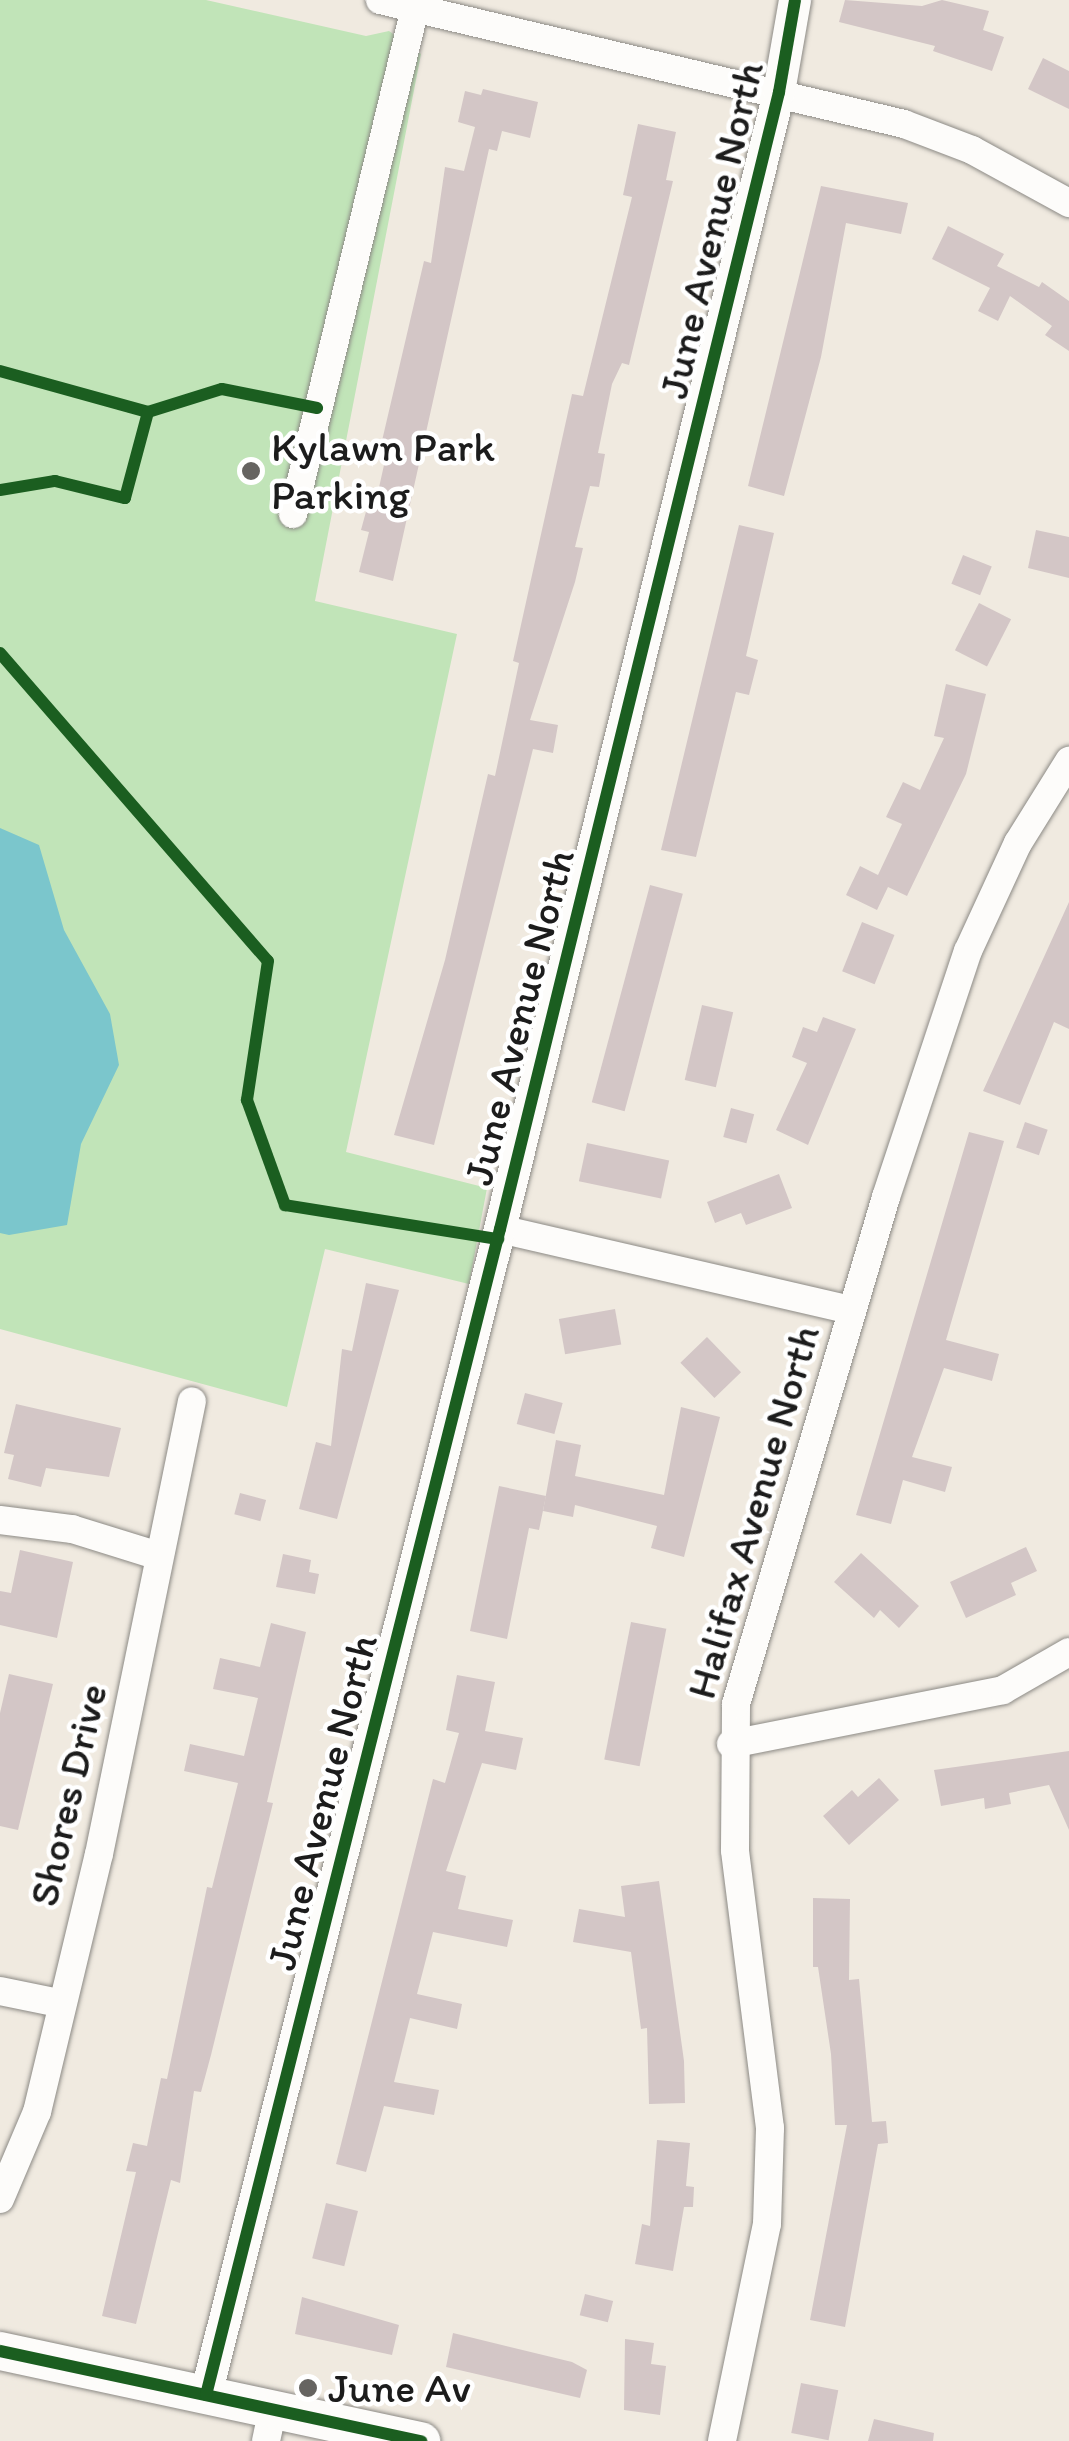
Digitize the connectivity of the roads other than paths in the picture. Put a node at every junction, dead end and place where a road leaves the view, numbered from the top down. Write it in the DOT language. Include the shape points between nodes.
graph roads {
  1 [pos="380,0"];
  2 [pos="795,0"];
  3 [pos="417,4"];
  4 [pos="779,92"];
  5 [pos="1069,204"];
  6 [pos="292,514"];
  7 [pos="1069,761"];
  8 [pos="500,1229"];
  9 [pos="852,1310"];
  10 [pos="192,1401"];
  11 [pos="0,1520"];
  12 [pos="156,1554"];
  13 [pos="1069,1652"];
  14 [pos="731,1744"];
  15 [pos="0,1992"];
  16 [pos="59,2004"];
  17 [pos="0,2199"];
  18 [pos="0,2351"];
  19 [pos="206,2395"];
  20 [pos="269,2425"];
  21 [pos="421,2441"];
  22 [pos="722,2441"];
  1 -- 3 [label="street"];
  2 -- 4 [label="street, June Avenue North"];
  3 -- 4 [label="street"];
  3 -- 6 [label="street"];
  4 -- 5 [label="street" via="904,124 972,150"];
  4 -- 8 [label="street, June Avenue North"];
  7 -- 9 [label="street, Halifax Avenue North" via="1018,843 968,951"];
  8 -- 9 [label="street"];
  8 -- 19 [label="street, June Avenue North"];
  9 -- 14 [label="street, Halifax Avenue North" via="752,1631"];
  10 -- 12 [label="street, Shores Drive"];
  11 -- 12 [label="street" via="72,1529"];
  12 -- 16 [label="street, Shores Drive" via="98,1854"];
  13 -- 14 [label="street" via="1003,1690"];
  14 -- 22 [label="street, Halifax Avenue North" via="735,1850 770,2128 767,2224"];
  15 -- 16 [label="street"];
  16 -- 17 [label="street, Shores Drive" via="36,2112"];
  18 -- 19 [label="main road"];
  19 -- 20 [label="main road"];
  20 -- 21 [label="main road"];
}
